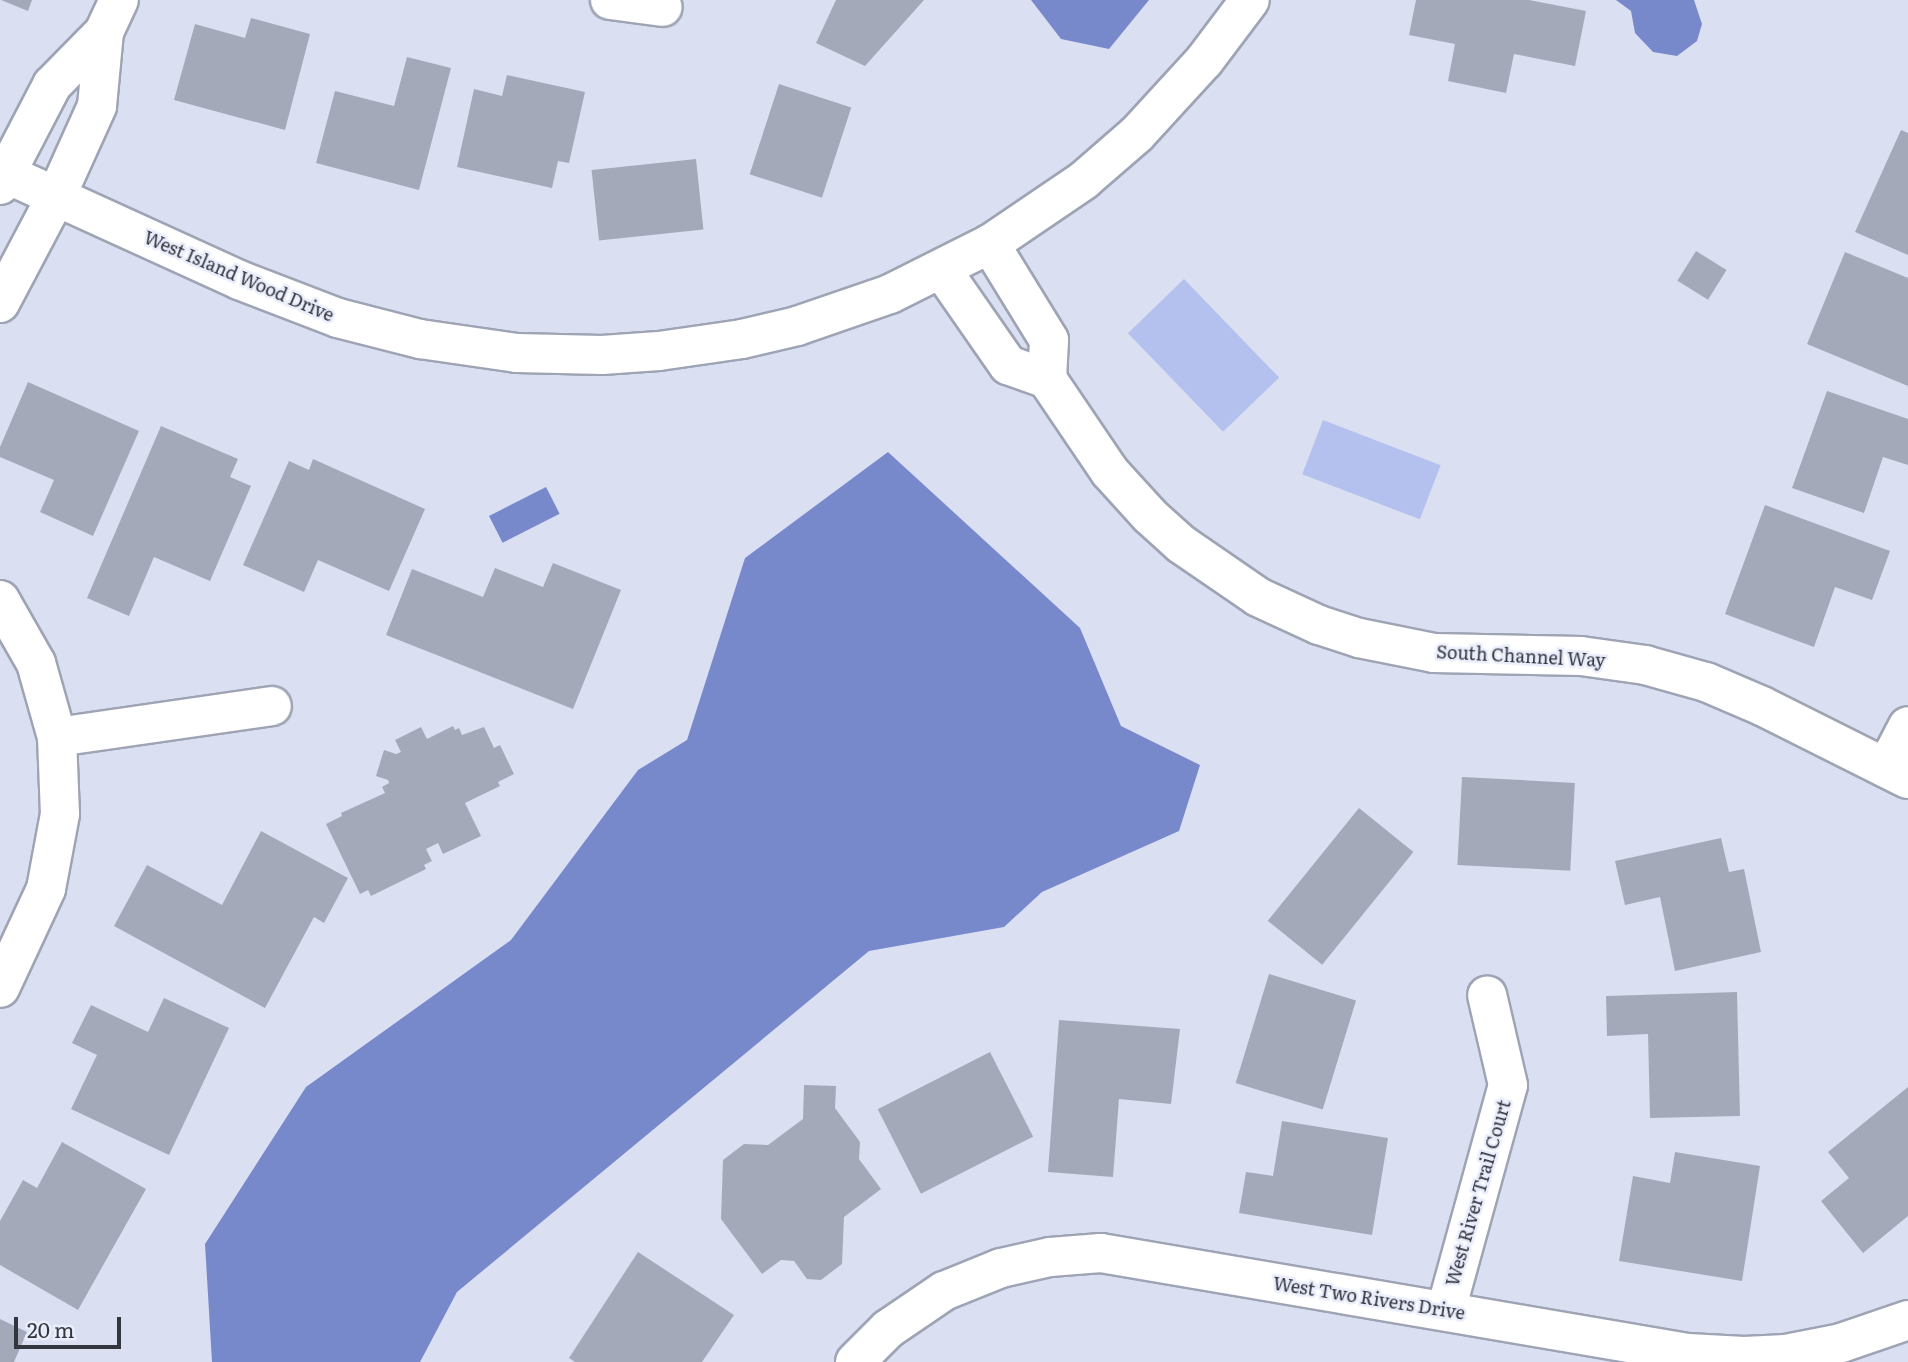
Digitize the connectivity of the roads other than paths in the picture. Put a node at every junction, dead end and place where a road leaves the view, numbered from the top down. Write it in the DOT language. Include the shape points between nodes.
graph roads {
  1 [pos="610,0"];
  2 [pos="1250,0"];
  3 [pos="663,7"];
  4 [pos="111,16"];
  5 [pos="2,177"];
  6 [pos="56,197"];
  7 [pos="990,244"];
  8 [pos="942,270"];
  9 [pos="0,303"];
  10 [pos="1046,379"];
  11 [pos="0,600"];
  12 [pos="272,706"];
  13 [pos="1908,726"];
  14 [pos="57,737"];
  15 [pos="1897,774"];
  16 [pos="0,988"];
  17 [pos="1487,995"];
  18 [pos="1446,1310"];
  19 [pos="1908,1320"];
  20 [pos="855,1362"];
  1 -- 3 [label="street"];
  2 -- 7 [label="street, West Island Wood Drive" via="1204,61 1137,134 1084,180"];
  4 -- 5 [label="street" via="52,85"];
  4 -- 6 [label="street" via="97,106"];
  5 -- 6 [label="street, West Island Wood Drive"];
  6 -- 8 [label="street, West Island Wood Drive" via="239,280 338,318 420,339 517,353 602,355 742,339 890,294"];
  6 -- 9 [label="street"];
  7 -- 8 [label="street, West Island Wood Drive"];
  7 -- 10 [label="street" via="1049,340"];
  8 -- 10 [label="street" via="1008,365"];
  10 -- 15 [label="street, South Channel Way" via="1110,472 1150,516 1181,544 1258,597 1359,638 1434,653 1581,656 1657,668 1706,682 1762,706"];
  11 -- 14 [label="street" via="36,663"];
  12 -- 14 [label="street"];
  13 -- 15 [label="street"];
  14 -- 16 [label="street" via="60,814 46,888"];
  17 -- 18 [label="street, West River Trail Court" via="1508,1085"];
  18 -- 19 [label="street, West Two Rivers Drive" via="1688,1353 1744,1356 1786,1354 1841,1343"];
  18 -- 20 [label="street, West Two Rivers Drive" via="1101,1254 1051,1257 1001,1268 944,1292 887,1329"];
}
